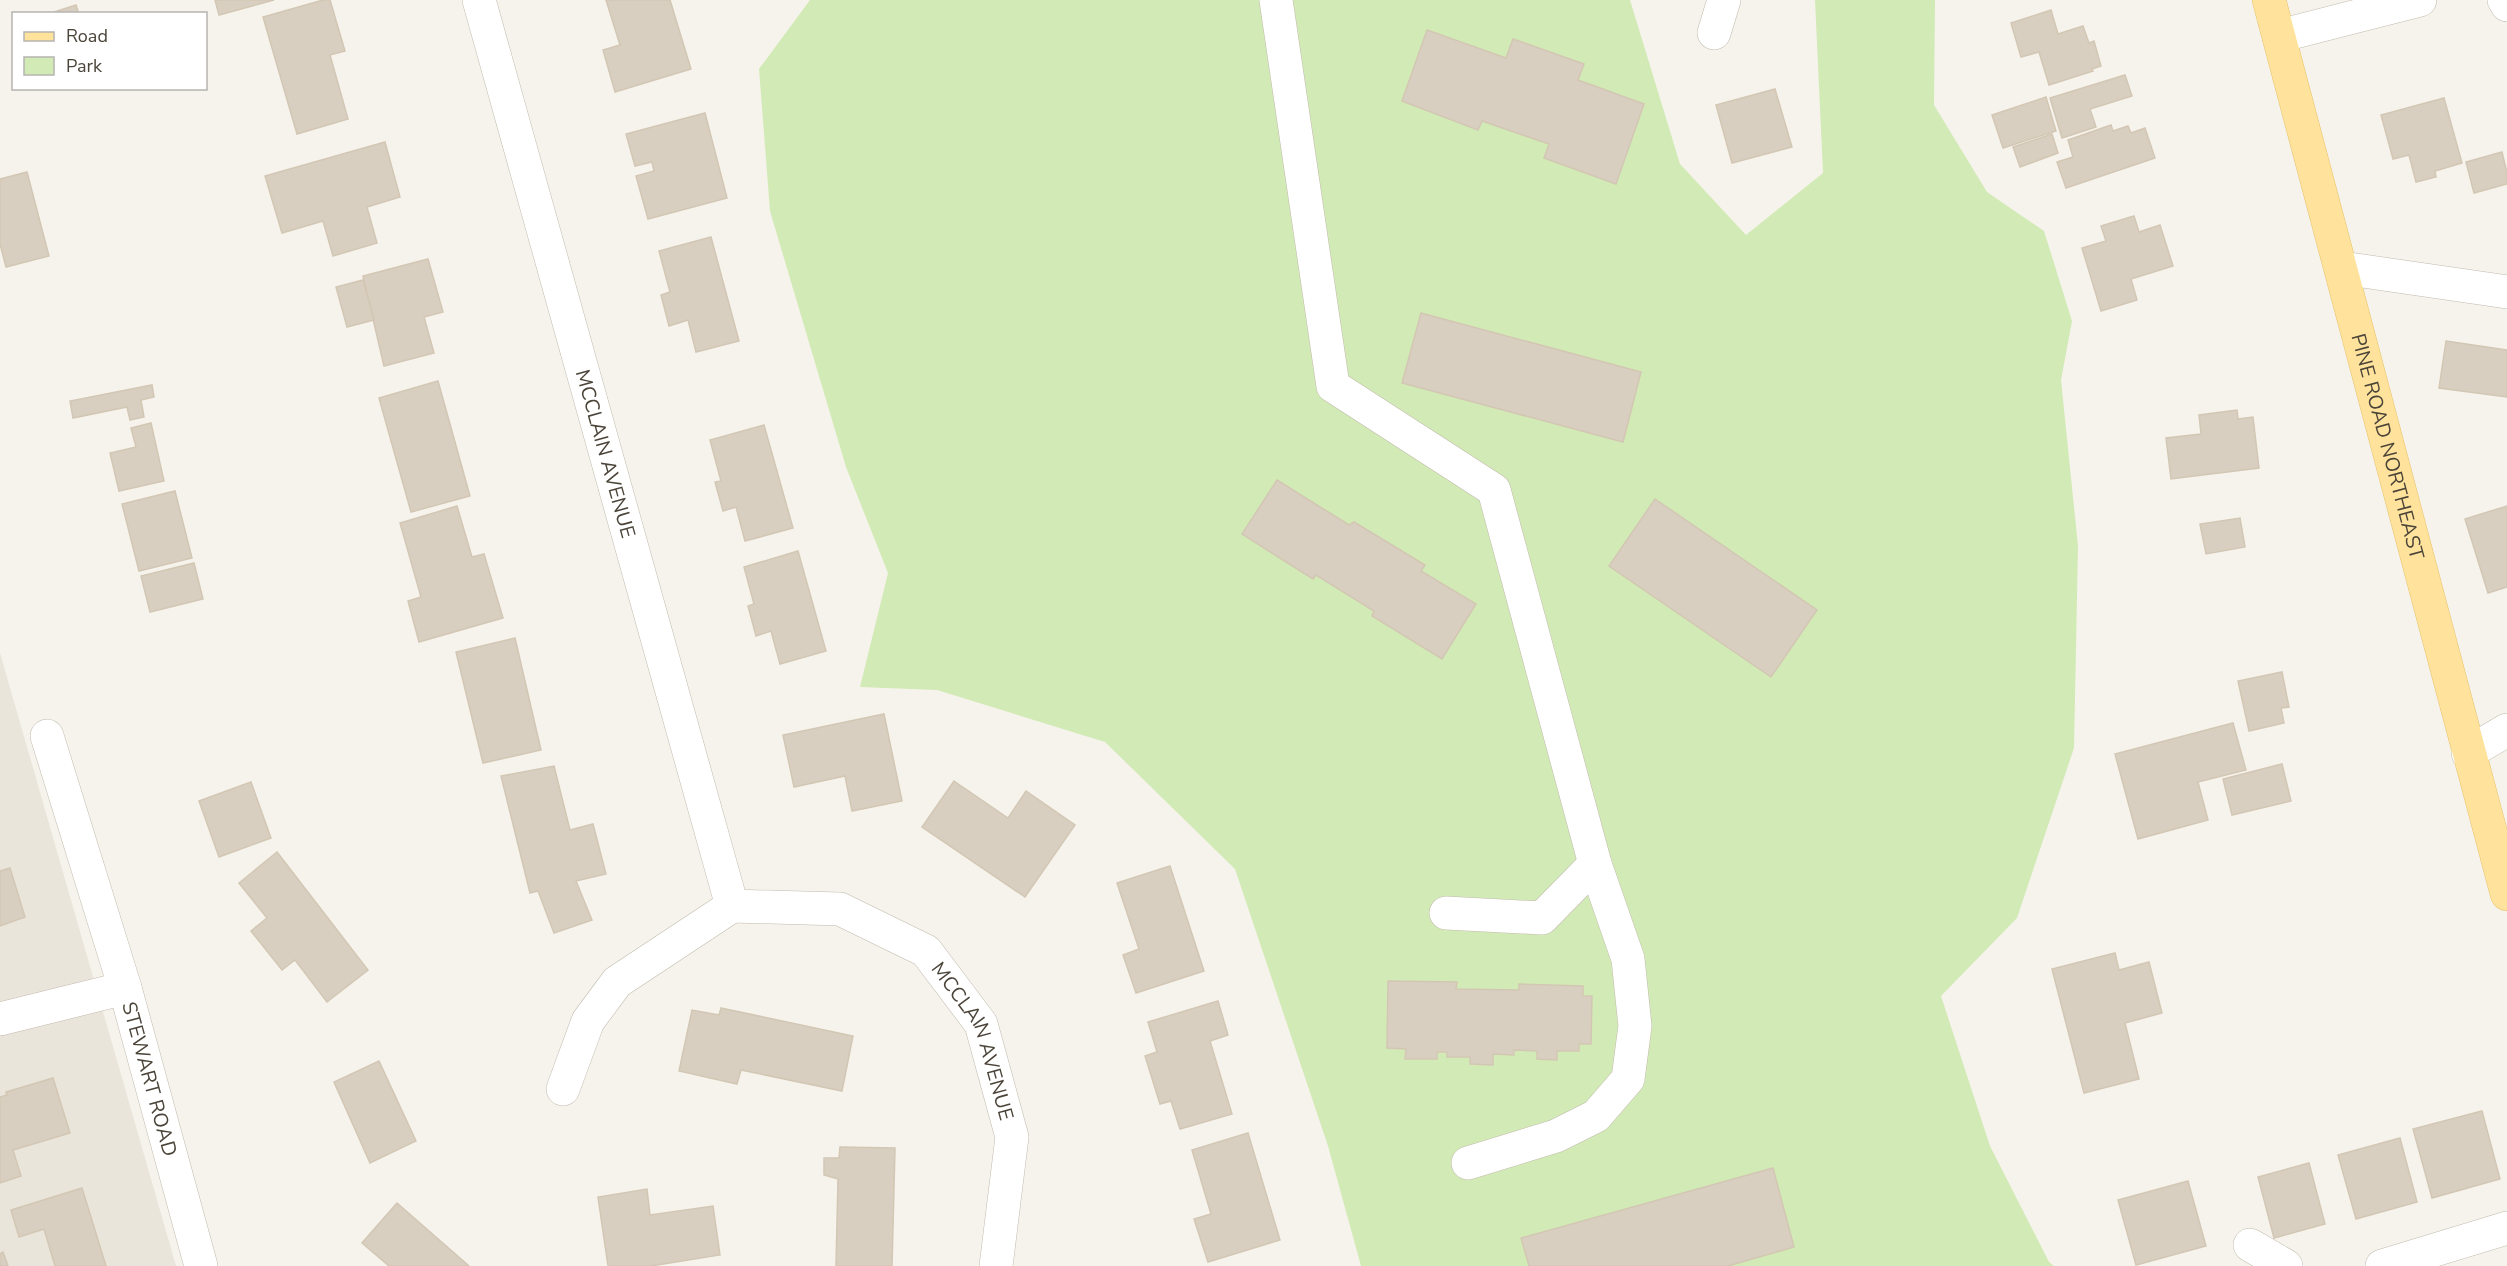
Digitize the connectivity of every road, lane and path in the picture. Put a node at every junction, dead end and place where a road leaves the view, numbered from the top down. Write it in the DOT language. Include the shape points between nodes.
graph roads {
  1 [pos="479,0"];
  2 [pos="1276,0"];
  3 [pos="1724,0"];
  4 [pos="2420,0"];
  5 [pos="2504,0"];
  6 [pos="2273,1"];
  7 [pos="2507,5"];
  8 [pos="1713,33"];
  9 [pos="2279,36"];
  10 [pos="2342,268"];
  11 [pos="2507,292"];
  12 [pos="2507,730"];
  13 [pos="47,736"];
  14 [pos="2468,753"];
  15 [pos="1595,864"];
  16 [pos="2507,894"];
  17 [pos="732,906"];
  18 [pos="1446,913"];
  19 [pos="125,988"];
  20 [pos="0,1019"];
  21 [pos="563,1089"];
  22 [pos="1468,1162"];
  23 [pos="2507,1228"];
  24 [pos="2250,1245"];
  25 [pos="201,1266"];
  26 [pos="996,1266"];
  27 [pos="2286,1266"];
  28 [pos="2382,1266"];
  1 -- 17 [label="street, MCCLAIN AVENUE"];
  2 -- 15 [label="street" via="1334,386 1494,490"];
  3 -- 8 [label="street"];
  4 -- 9 [label="street"];
  5 -- 7 [label="street"];
  6 -- 9 [label="main road, PINE ROAD NORTHEAST"];
  9 -- 10 [label="main road, PINE ROAD NORTHEAST"];
  10 -- 11 [label="street"];
  10 -- 14 [label="main road, PINE ROAD NORTHEAST"];
  12 -- 14 [label="street"];
  13 -- 19 [label="street, STEWART ROAD"];
  14 -- 16 [label="main road, PINE ROAD NORTHEAST"];
  15 -- 18 [label="street" via="1542,918"];
  15 -- 22 [label="street" via="1628,959 1635,1026 1628,1079 1596,1116 1556,1136"];
  17 -- 21 [label="street" via="617,982 588,1021"];
  17 -- 26 [label="street, MCCLAIN AVENUE" via="840,909 926,951 981,1024 1012,1137"];
  19 -- 20 [label="street"];
  19 -- 25 [label="street, STEWART ROAD"];
  23 -- 28 [label="street"];
  24 -- 27 [label="street"];
}
